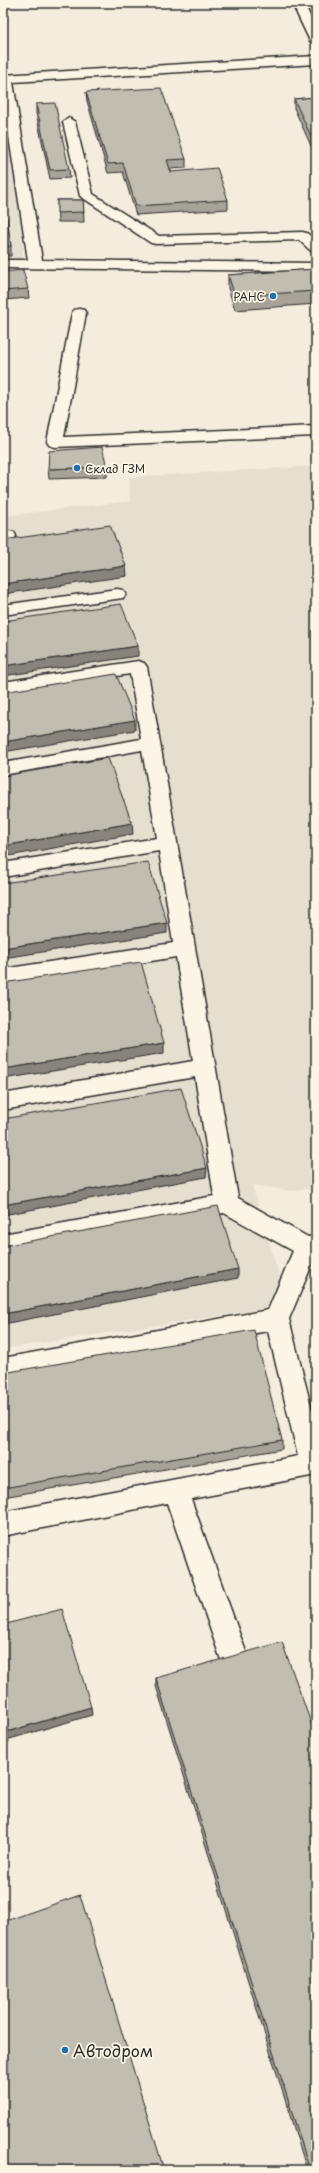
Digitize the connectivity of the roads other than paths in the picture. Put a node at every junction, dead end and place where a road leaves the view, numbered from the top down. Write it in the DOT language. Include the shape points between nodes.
graph roads {
  1 [pos="298,3"];
  2 [pos="316,41"];
  3 [pos="316,60"];
  4 [pos="5,78"];
  5 [pos="68,122"];
  6 [pos="316,248"];
  7 [pos="3,264"];
  8 [pos="36,265"];
  9 [pos="316,267"];
  10 [pos="79,313"];
  11 [pos="316,431"];
  12 [pos="117,594"];
  13 [pos="3,610"];
  14 [pos="3,688"];
  15 [pos="151,743"];
  16 [pos="3,769"];
  17 [pos="167,843"];
  18 [pos="3,870"];
  19 [pos="185,948"];
  20 [pos="3,977"];
  21 [pos="204,1067"];
  22 [pos="3,1102"];
  23 [pos="227,1203"];
  24 [pos="3,1243"];
  25 [pos="311,1246"];
  26 [pos="277,1319"];
  27 [pos="3,1368"];
  28 [pos="175,1490"];
  29 [pos="3,1524"];
  30 [pos="236,1663"];
  1 -- 2 [label="lane"];
  3 -- 4 [label="lane"];
  4 -- 8 [label="lane"];
  5 -- 6 [label="lane" via="87,196 156,240 302,236"];
  7 -- 8 [label="lane"];
  8 -- 9 [label="lane"];
  10 -- 11 [label="lane" via="55,442"];
  12 -- 13 [label="lane"];
  14 -- 15 [label="lane" via="138,667"];
  15 -- 16 [label="lane"];
  15 -- 17 [label="lane"];
  17 -- 18 [label="lane"];
  17 -- 19 [label="lane"];
  19 -- 20 [label="lane"];
  19 -- 21 [label="lane"];
  21 -- 22 [label="lane"];
  21 -- 23 [label="lane"];
  23 -- 24 [label="lane"];
  23 -- 25 [label="lane"];
  25 -- 26 [label="lane"];
  26 -- 27 [label="lane"];
  26 -- 28 [label="lane" via="313,1465"];
  28 -- 29 [label="lane"];
  28 -- 30 [label="lane"];
}
